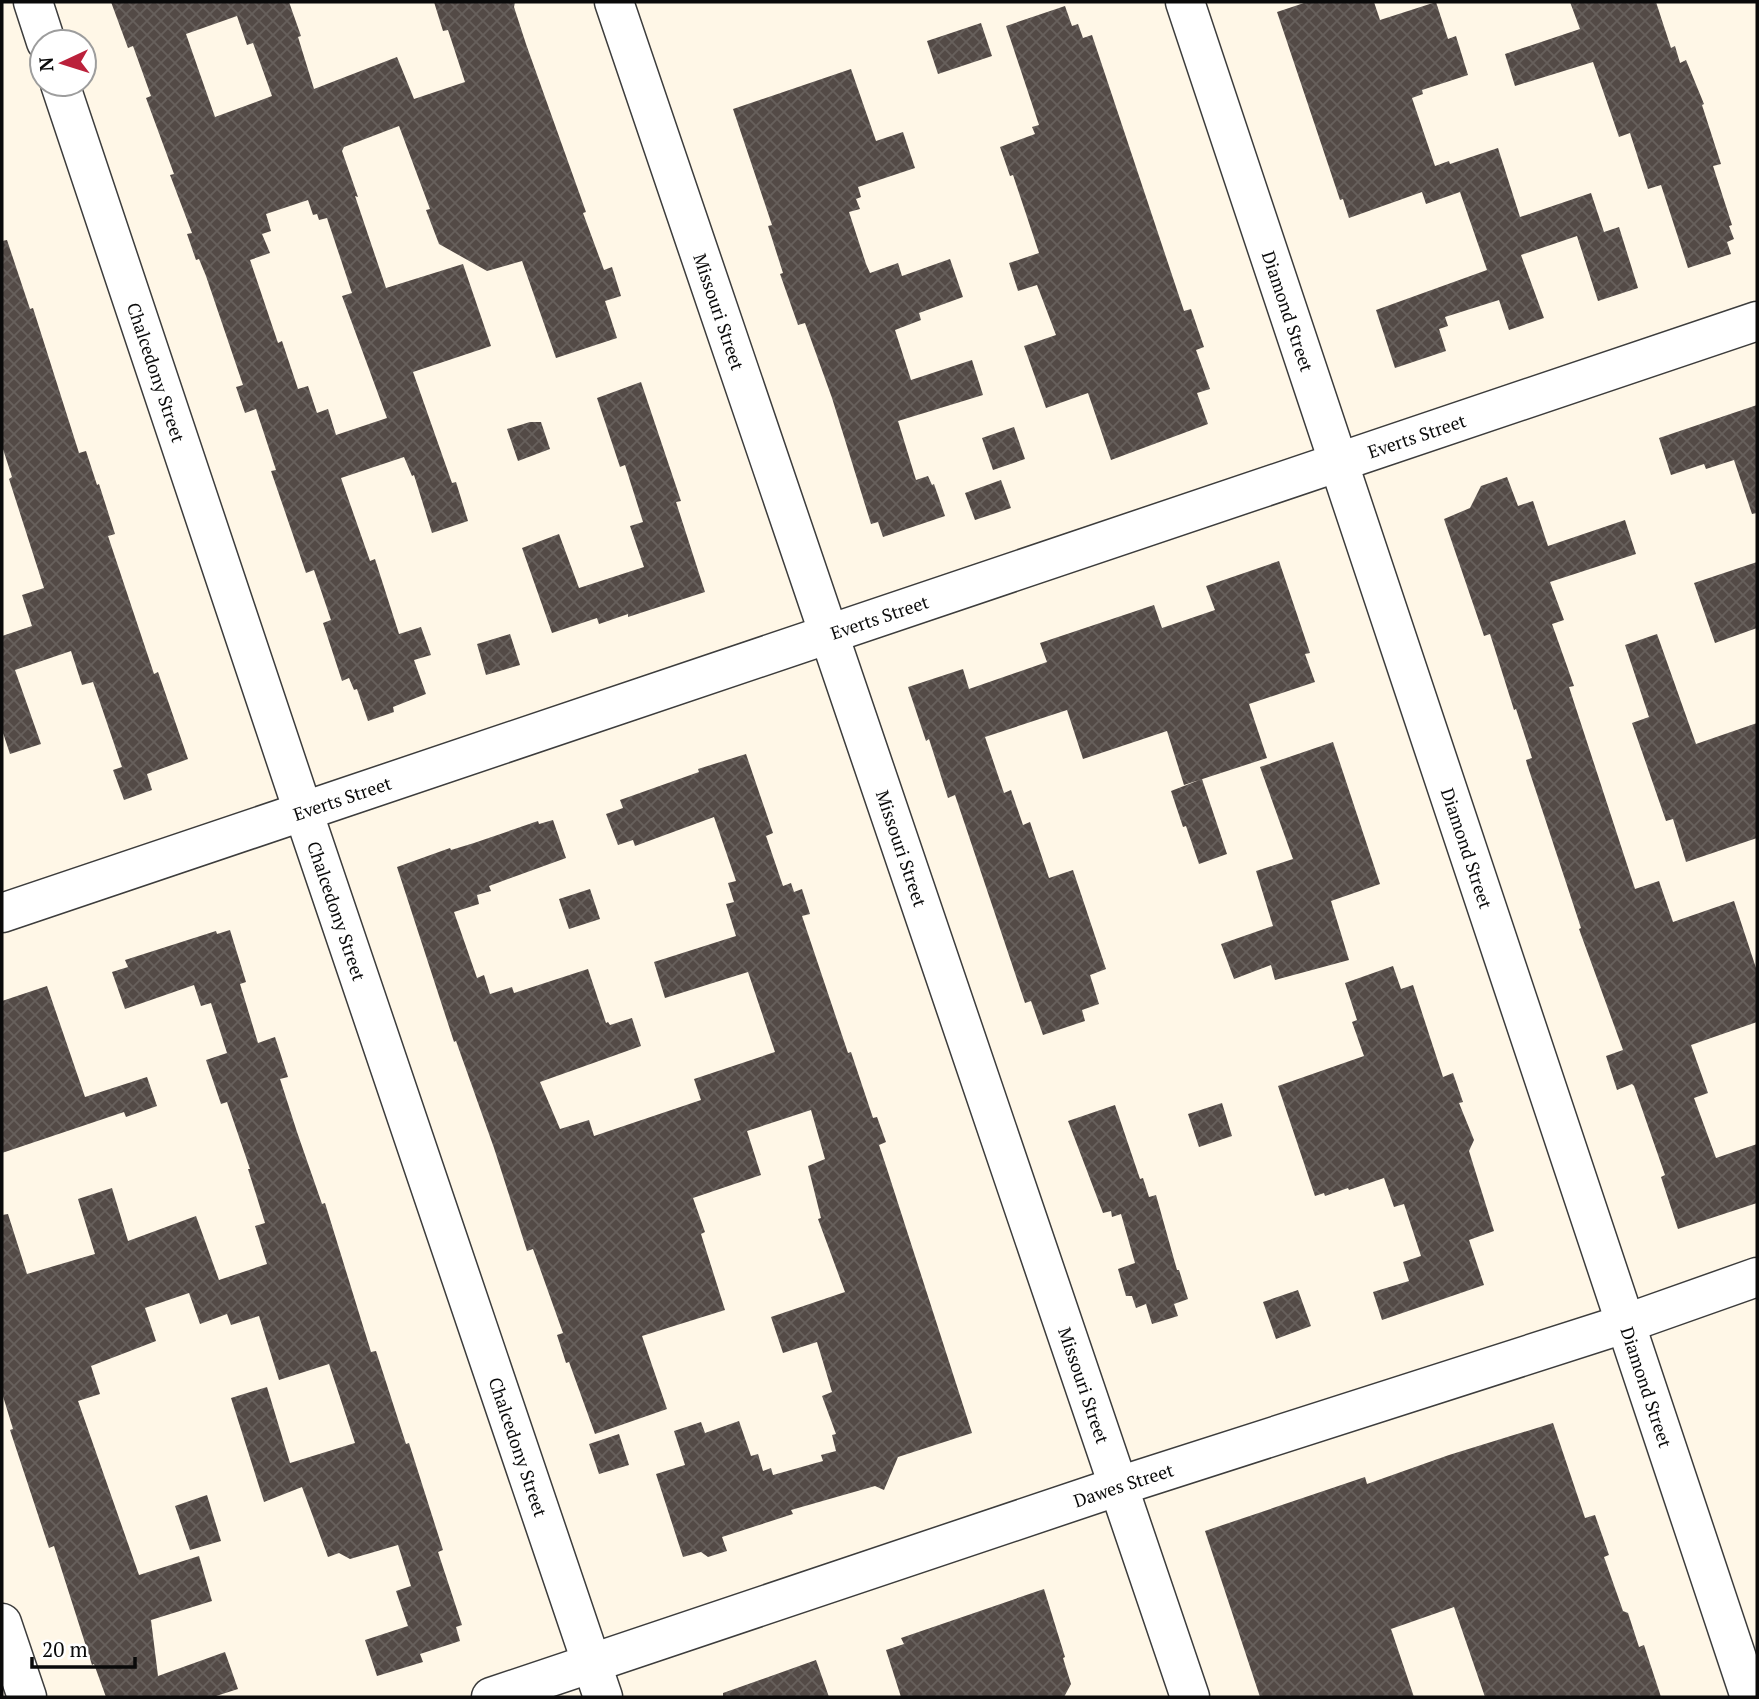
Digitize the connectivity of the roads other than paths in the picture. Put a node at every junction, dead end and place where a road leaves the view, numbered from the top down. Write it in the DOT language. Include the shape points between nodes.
graph roads {
  1 [pos="33,2"];
  2 [pos="614,2"];
  3 [pos="1185,2"];
  4 [pos="41,28"];
  5 [pos="65,98"];
  6 [pos="1757,321"];
  7 [pos="1339,462"];
  8 [pos="829,634"];
  9 [pos="303,811"];
  10 [pos="2,913"];
  11 [pos="1757,1277"];
  12 [pos="1627,1323"];
  13 [pos="1119,1486"];
  14 [pos="2,1623"];
  15 [pos="597,1680"];
  16 [pos="27,1697"];
  17 [pos="491,1697"];
  18 [pos="1190,1697"];
  19 [pos="1750,1697"];
  1 -- 4 [label="street"];
  2 -- 8 [label="street, Missouri Street"];
  3 -- 7 [label="street, Diamond Street"];
  5 -- 9 [label="street, Chalcedony Street"];
  6 -- 7 [label="street, Everts Street"];
  7 -- 8 [label="street, Everts Street"];
  7 -- 12 [label="street, Diamond Street"];
  8 -- 9 [label="street, Everts Street"];
  8 -- 13 [label="street, Missouri Street"];
  9 -- 10 [label="street, Everts Street"];
  9 -- 15 [label="street, Chalcedony Street"];
  11 -- 12 [label="street, Dawes Street"];
  12 -- 13 [label="street, Dawes Street"];
  12 -- 19 [label="street, Diamond Street"];
  13 -- 15 [label="street, Dawes Street"];
  13 -- 18 [label="street, Missouri Street"];
  14 -- 16 [label="street"];
  15 -- 17 [label="street, Dawes Street"];
}
